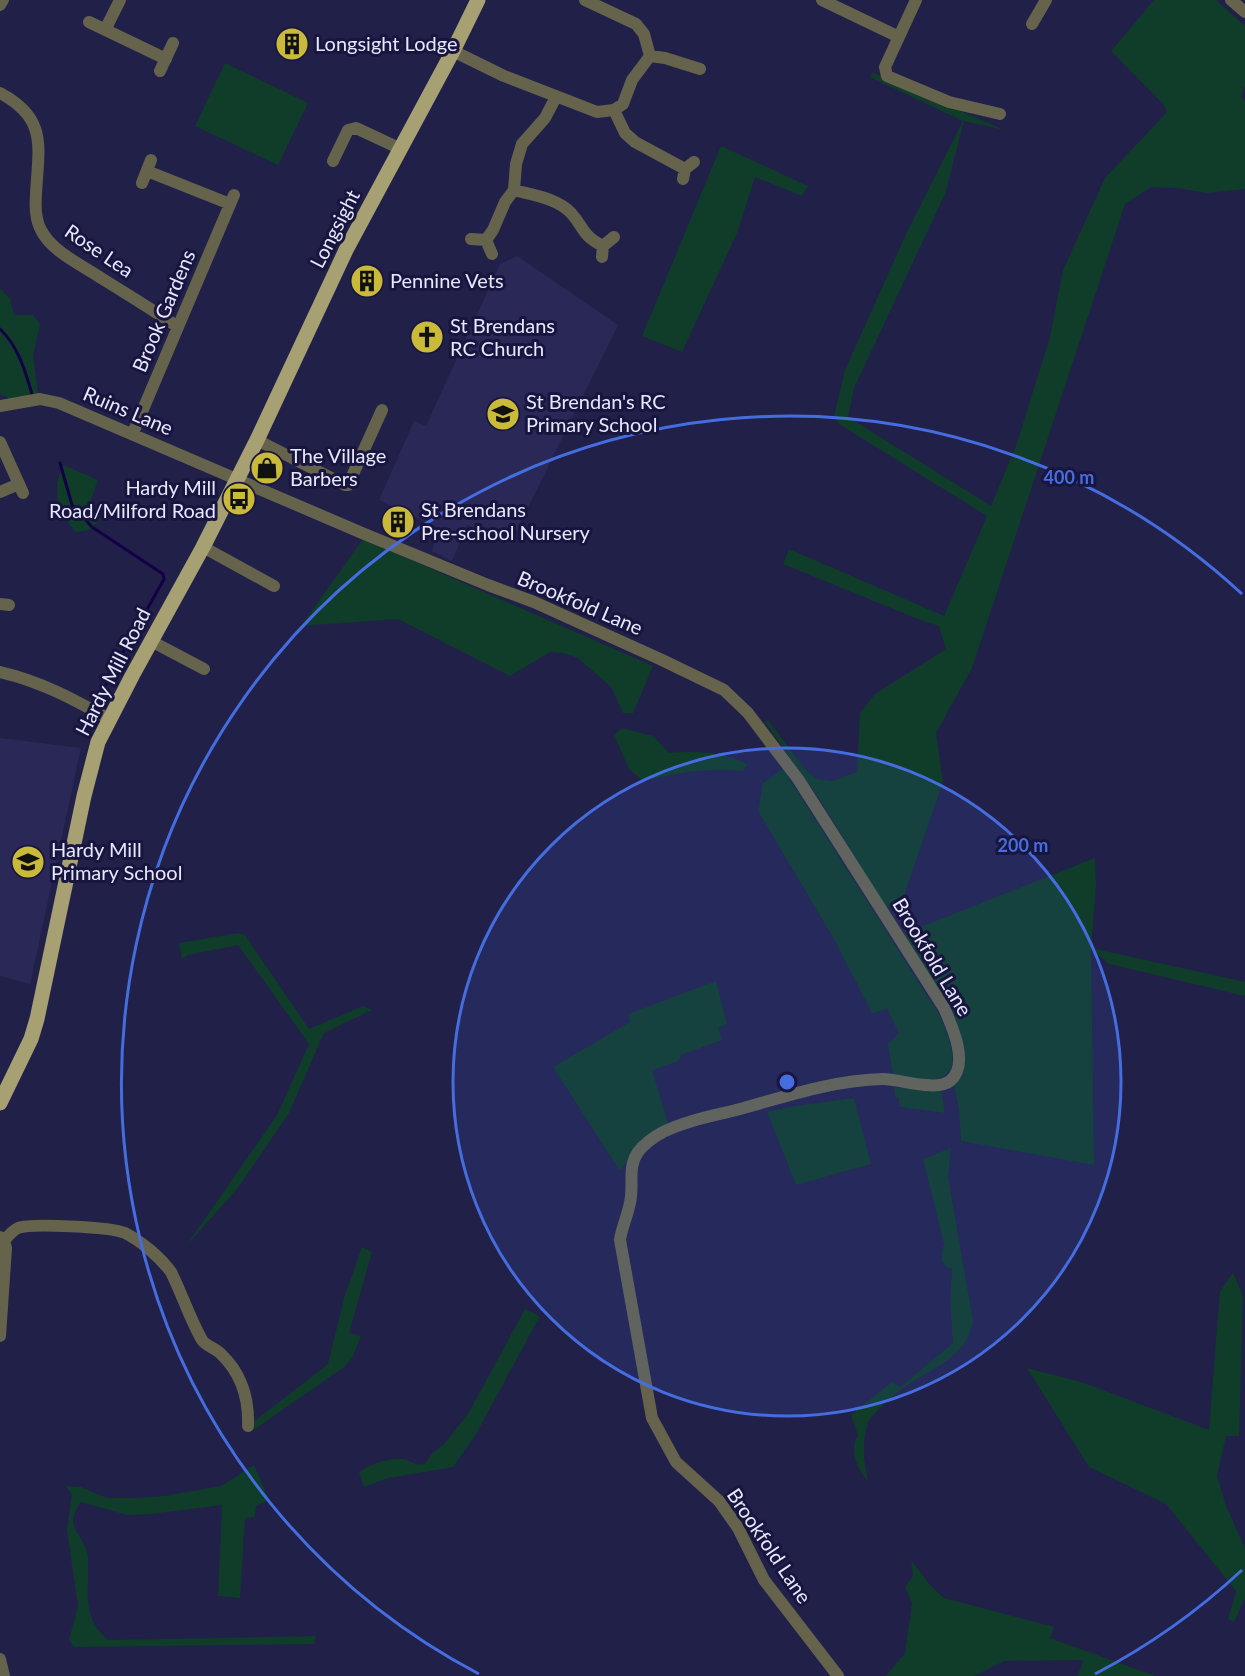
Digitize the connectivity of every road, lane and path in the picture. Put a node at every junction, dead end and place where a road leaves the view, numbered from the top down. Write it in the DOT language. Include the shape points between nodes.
graph roads {
  1 [pos="3,0"];
  2 [pos="120,0"];
  3 [pos="478,0"];
  4 [pos="916,0"];
  5 [pos="1046,0"];
  6 [pos="1231,0"];
  7 [pos="830,2"];
  8 [pos="0,5"];
  9 [pos="590,5"];
  10 [pos="1245,12"];
  11 [pos="89,22"];
  12 [pos="1032,25"];
  13 [pos="105,30"];
  14 [pos="899,37"];
  15 [pos="173,43"];
  16 [pos="453,51"];
  17 [pos="650,56"];
  18 [pos="700,69"];
  19 [pos="0,93"];
  20 [pos="556,97"];
  21 [pos="614,110"];
  22 [pos="1000,114"];
  23 [pos="401,149"];
  24 [pos="333,161"];
  25 [pos="687,170"];
  26 [pos="147,171"];
  27 [pos="514,190"];
  28 [pos="614,237"];
  29 [pos="471,239"];
  30 [pos="486,240"];
  31 [pos="492,254"];
  32 [pos="178,327"];
  33 [pos="0,406"];
  34 [pos="382,410"];
  35 [pos="133,434"];
  36 [pos="257,440"];
  37 [pos="0,442"];
  38 [pos="237,480"];
  39 [pos="0,492"];
  40 [pos="203,547"];
  41 [pos="274,586"];
  42 [pos="151,641"];
  43 [pos="204,669"];
  44 [pos="0,672"];
  45 [pos="108,719"];
  46 [pos="0,1102"];
  47 [pos="2,1239"];
  48 [pos="0,1336"];
  49 [pos="248,1426"];
  50 [pos="0,1659"];
  51 [pos="4,1676"];
  52 [pos="838,1676"];
  1 -- 8 [label="street"];
  2 -- 13 [label="street"];
  3 -- 16 [label="main road, Longsight"];
  4 -- 14 [label="street"];
  5 -- 12 [label="street"];
  6 -- 10 [label="street"];
  7 -- 14 [label="street"];
  9 -- 17 [label="street" via="636,24 644,34"];
  11 -- 13 [label="street"];
  13 -- 15 [label="street" via="163,65"];
  14 -- 22 [label="street" via="885,68 888,76 949,102"];
  16 -- 20 [label="street"];
  16 -- 23 [label="main road, Longsight"];
  17 -- 18 [label="street" via="682,59"];
  17 -- 21 [label="street" via="632,80 623,104"];
  19 -- 32 [label="street, Rose Lea" via="26,111 37,130 40,151 35,209 42,232 62,252"];
  20 -- 21 [label="street" via="597,112"];
  20 -- 27 [label="street" via="545,118 522,144"];
  21 -- 25 [label="street" via="634,142"];
  23 -- 24 [label="street" via="351,128"];
  23 -- 36 [label="main road, Longsight" via="346,250"];
  26 -- 32 [label="street, Brook Gardens" via="232,200"];
  27 -- 28 [label="street" via="562,206 602,251"];
  27 -- 30 [label="street"];
  29 -- 30 [label="street"];
  30 -- 31 [label="street"];
  32 -- 35 [label="street, Brook Gardens"];
  33 -- 35 [label="street, Ruins Lane" via="40,399 59,403"];
  34 -- 36 [label="street" via="345,485"];
  35 -- 38 [label="street, Ruins Lane"];
  36 -- 38 [label="main road, Longsight"];
  37 -- 39 [label="street" via="21,488"];
  38 -- 40 [label="main road, Hardy Mill Road"];
  38 -- 52 [label="street, Brookfold Lane" via="534,602 724,690 748,713 798,779 944,1008 959,1052 955,1074 949,1082 928,1085 884,1079 805,1090 662,1132 637,1154 630,1176 632,1197 621,1228 652,1418 676,1462 732,1519 764,1580"];
  40 -- 41 [label="street"];
  40 -- 42 [label="main road, Hardy Mill Road"];
  42 -- 43 [label="street"];
  42 -- 45 [label="main road, Hardy Mill Road"];
  44 -- 45 [label="street" via="61,692"];
  45 -- 46 [label="main road, Hardy Mill Road" via="86,786 37,1019"];
  47 -- 48 [label="street" via="6,1248"];
  47 -- 49 [label="street" via="19,1228 57,1227 116,1230 140,1243 171,1272 204,1343 219,1352 236,1373 248,1408"];
  50 -- 51 [label="street"];
}
